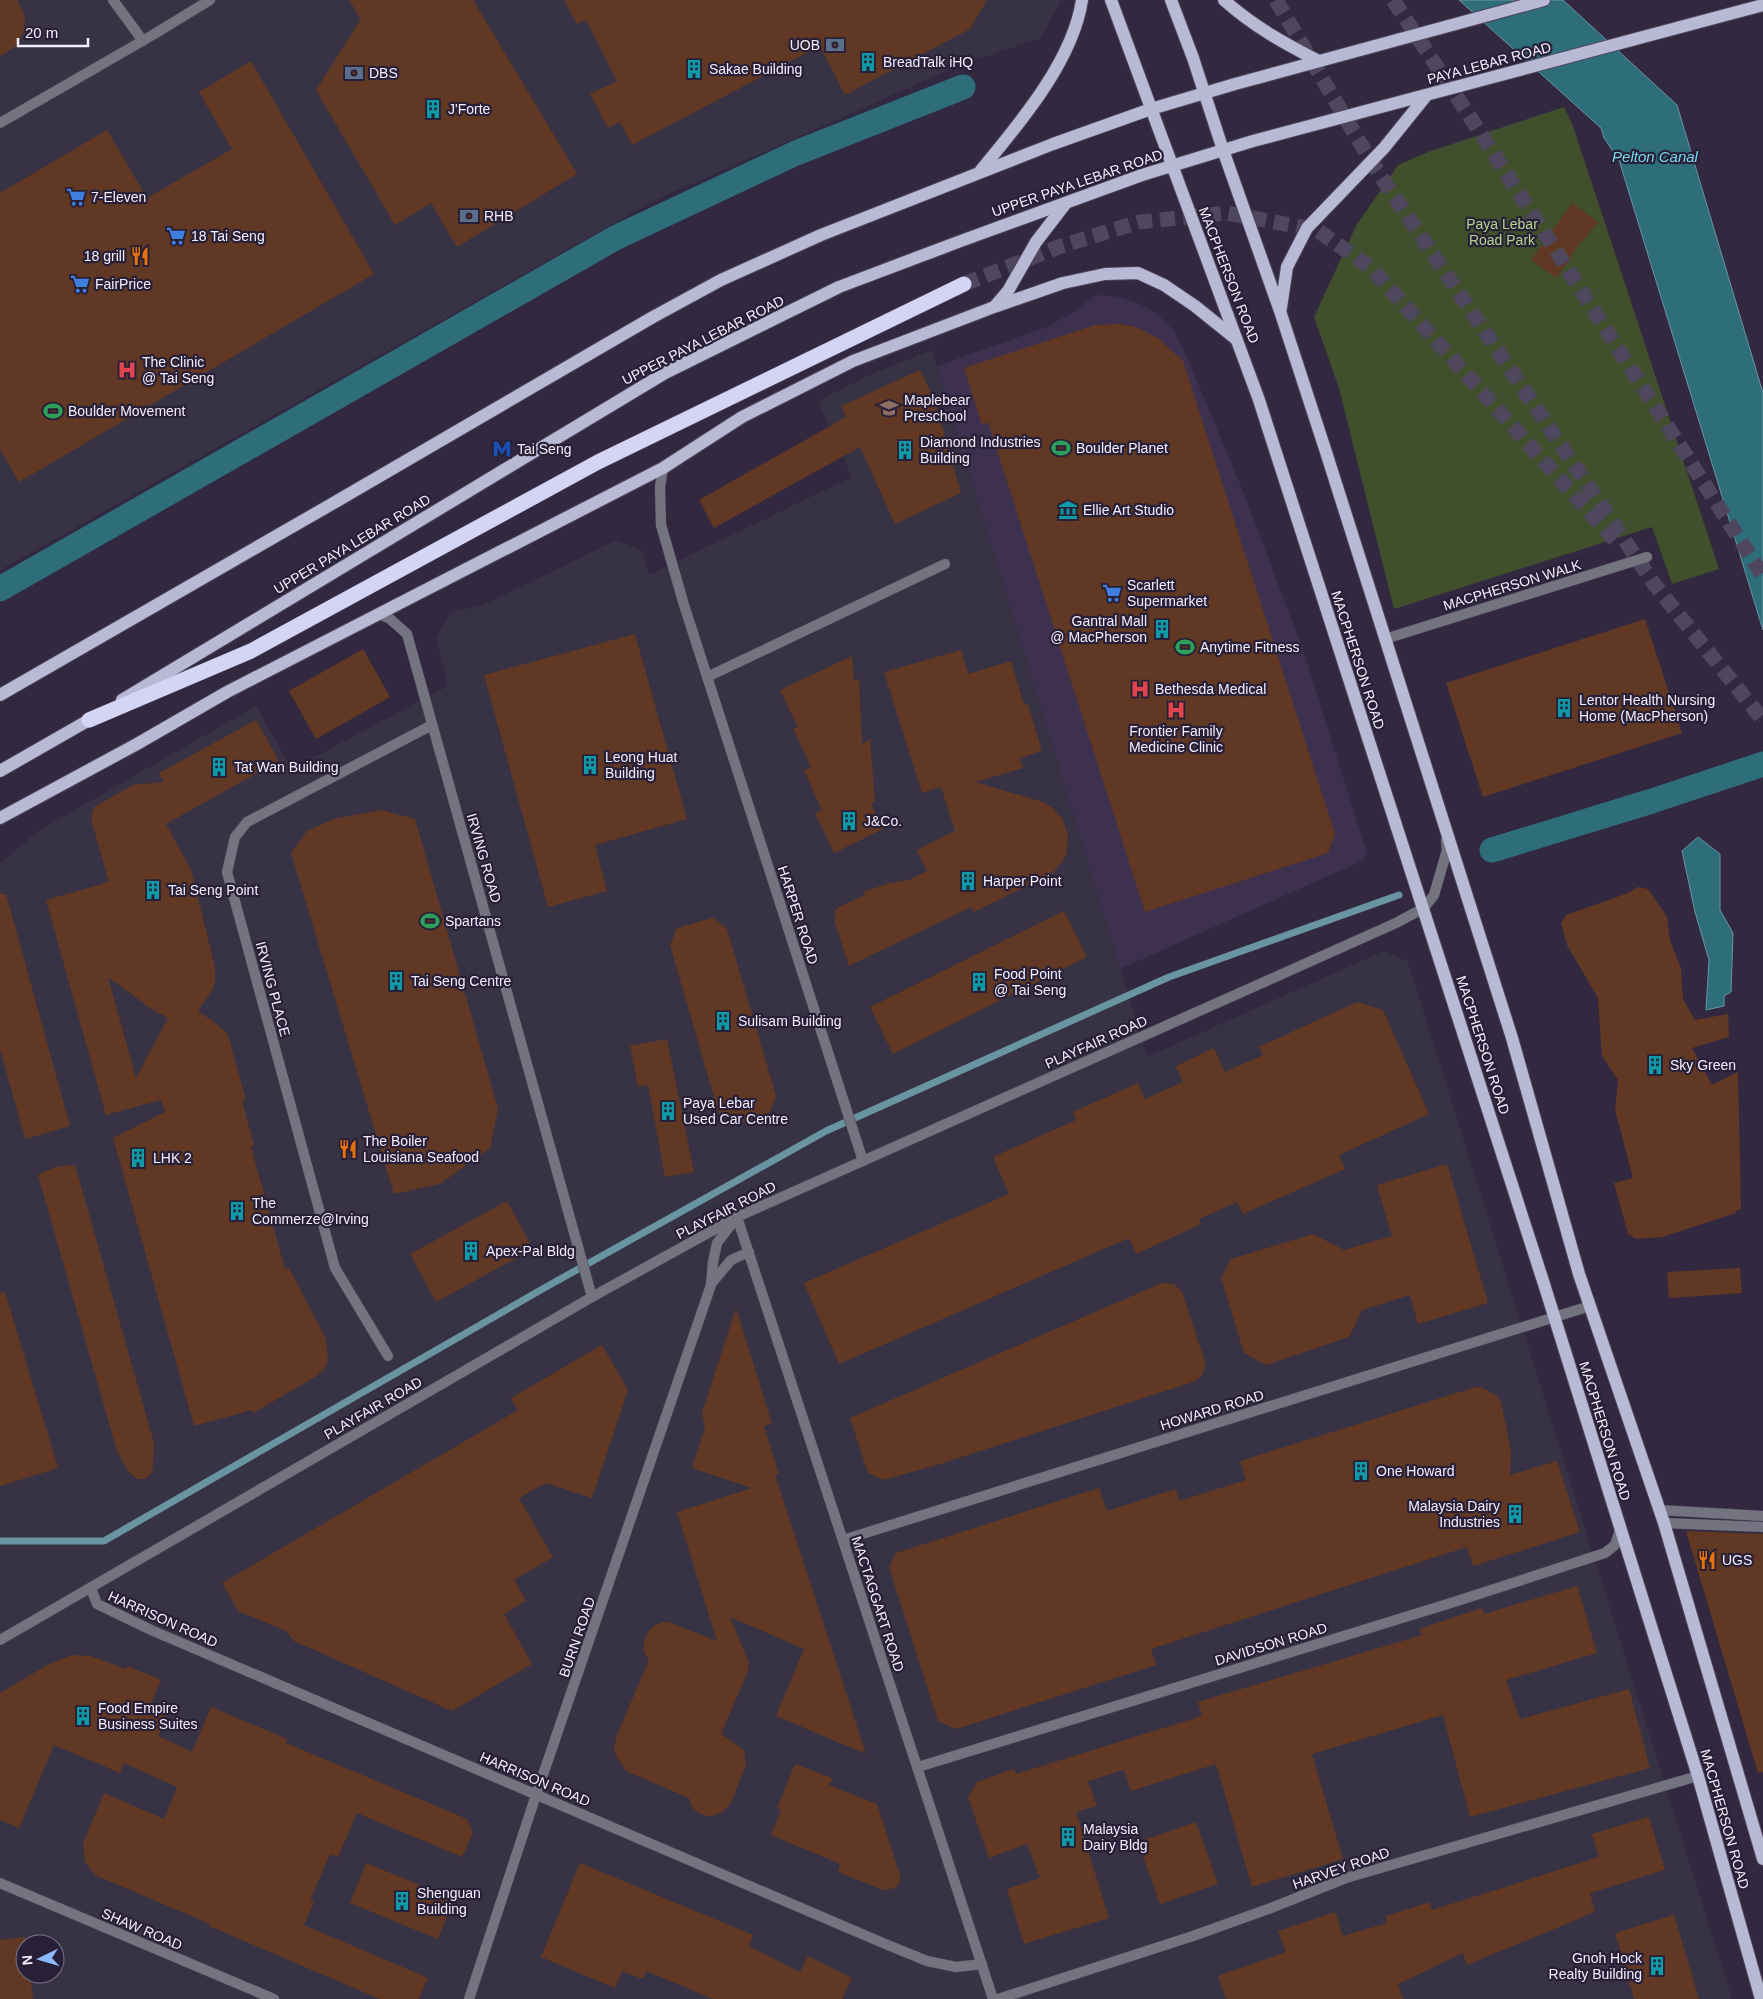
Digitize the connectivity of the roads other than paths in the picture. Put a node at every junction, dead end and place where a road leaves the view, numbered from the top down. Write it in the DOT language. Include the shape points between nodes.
graph roads {
  1 [pos="114,0"];
  2 [pos="210,0"];
  3 [pos="1082,0"];
  4 [pos="1111,0"];
  5 [pos="1171,0"];
  6 [pos="1224,0"];
  7 [pos="1544,0"];
  8 [pos="1763,5"];
  9 [pos="143,41"];
  10 [pos="1319,61"];
  11 [pos="1205,93"];
  12 [pos="1426,96"];
  13 [pos="1152,109"];
  14 [pos="0,123"];
  15 [pos="1223,150"];
  16 [pos="1171,166"];
  17 [pos="980,172"];
  18 [pos="1066,202"];
  19 [pos="964,284"];
  20 [pos="994,307"];
  21 [pos="1280,311"];
  22 [pos="1238,340"];
  23 [pos="663,468"];
  24 [pos="1647,557"];
  25 [pos="945,564"];
  26 [pos="378,614"];
  27 [pos="1385,639"];
  28 [pos="707,677"];
  29 [pos="0,695"];
  30 [pos="89,720"];
  31 [pos="432,725"];
  32 [pos="0,771"];
  33 [pos="0,818"];
  34 [pos="1446,829"];
  35 [pos="1424,908"];
  36 [pos="863,1161"];
  37 [pos="737,1217"];
  38 [pos="749,1252"];
  39 [pos="711,1284"];
  40 [pos="592,1297"];
  41 [pos="1590,1306"];
  42 [pos="1554,1317"];
  43 [pos="388,1356"];
  44 [pos="1660,1510"];
  45 [pos="1763,1516"];
  46 [pos="1664,1524"];
  47 [pos="1763,1527"];
  48 [pos="1620,1530"];
  49 [pos="843,1540"];
  50 [pos="91,1588"];
  51 [pos="0,1640"];
  52 [pos="918,1767"];
  53 [pos="1698,1776"];
  54 [pos="536,1795"];
  55 [pos="1763,1859"];
  56 [pos="0,1884"];
  57 [pos="982,1964"];
  58 [pos="274,1999"];
  59 [pos="469,1999"];
  60 [pos="993,1999"];
  61 [pos="998,1999"];
  62 [pos="1761,1999"];
  1 -- 9 [label="street"];
  2 -- 9 [label="street"];
  3 -- 17 [label="main road" via="1070,41 1052,76"];
  4 -- 13 [label="main road, MACPHERSON ROAD"];
  5 -- 11 [label="main road, MACPHERSON ROAD"];
  6 -- 10 [label="main road" via="1278,41"];
  7 -- 10 [label="main road"];
  8 -- 12 [label="main road, PAYA LEBAR ROAD"];
  9 -- 14 [label="street"];
  10 -- 11 [label="main road"];
  11 -- 13 [label="main road"];
  11 -- 15 [label="main road, MACPHERSON ROAD"];
  12 -- 15 [label="main road, PAYA LEBAR ROAD"];
  12 -- 21 [label="main road" via="1384,148 1307,228 1287,267"];
  13 -- 16 [label="main road, MACPHERSON ROAD"];
  13 -- 17 [label="main road"];
  15 -- 16 [label="main road, UPPER PAYA LEBAR ROAD"];
  15 -- 21 [label="main road, MACPHERSON ROAD"];
  16 -- 18 [label="main road, UPPER PAYA LEBAR ROAD"];
  16 -- 22 [label="main road, MACPHERSON ROAD"];
  17 -- 29 [label="main road" via="821,234 721,280"];
  18 -- 20 [label="main road"];
  18 -- 30 [label="main road, UPPER PAYA LEBAR ROAD" via="840,288 665,373"];
  19 -- 30 [label="highway" via="591,465 251,651"];
  20 -- 22 [label="main road" via="1063,283 1105,274 1138,273 1164,285"];
  20 -- 23 [label="main road" via="853,361 742,417"];
  21 -- 27 [label="main road, MACPHERSON ROAD"];
  22 -- 35 [label="main road, MACPHERSON ROAD"];
  23 -- 26 [label="main road"];
  23 -- 28 [label="street, HARPER ROAD" via="660,525"];
  24 -- 27 [label="street, MACPHERSON WALK"];
  25 -- 28 [label="street"];
  26 -- 31 [label="street, IRVING ROAD" via="389,618 407,634"];
  26 -- 33 [label="main road" via="226,692"];
  27 -- 34 [label="main road, MACPHERSON ROAD"];
  28 -- 36 [label="street, HARPER ROAD"];
  30 -- 32 [label="main road, UPPER PAYA LEBAR ROAD"];
  31 -- 40 [label="street, IRVING ROAD"];
  31 -- 43 [label="street, IRVING PLACE" via="247,822 235,837 228,872 335,1268"];
  34 -- 35 [label="street" via="1447,850 1434,895"];
  34 -- 41 [label="main road, MACPHERSON ROAD" via="1512,1038"];
  35 -- 36 [label="street, PLAYFAIR ROAD"];
  35 -- 42 [label="main road, MACPHERSON ROAD"];
  36 -- 37 [label="street, PLAYFAIR ROAD"];
  37 -- 38 [label="street, MACTAGGART ROAD"];
  37 -- 39 [label="street, BURN ROAD" via="717,1243"];
  37 -- 40 [label="street, PLAYFAIR ROAD"];
  38 -- 39 [label="street, BURN ROAD" via="732,1260"];
  38 -- 49 [label="street, MACTAGGART ROAD"];
  39 -- 54 [label="street, BURN ROAD"];
  40 -- 50 [label="street, PLAYFAIR ROAD"];
  41 -- 42 [label="street, HOWARD ROAD"];
  41 -- 44 [label="main road, MACPHERSON ROAD"];
  42 -- 48 [label="main road, MACPHERSON ROAD"];
  42 -- 49 [label="street, HOWARD ROAD"];
  44 -- 45 [label="street"];
  44 -- 46 [label="main road, MACPHERSON ROAD"];
  46 -- 47 [label="street"];
  46 -- 55 [label="main road, MACPHERSON ROAD"];
  48 -- 52 [label="street, DAVIDSON ROAD" via="1614,1545 1605,1553"];
  48 -- 53 [label="main road, MACPHERSON ROAD"];
  49 -- 52 [label="street, MACTAGGART ROAD"];
  50 -- 51 [label="street, PLAYFAIR ROAD"];
  50 -- 54 [label="street, HARRISON ROAD" via="97,1604 151,1630"];
  52 -- 57 [label="street, MACTAGGART ROAD"];
  53 -- 61 [label="street, HARVEY ROAD" via="1346,1878 1210,1930"];
  53 -- 62 [label="main road, MACPHERSON ROAD"];
  54 -- 57 [label="street, HARRISON ROAD" via="927,1961 956,1967"];
  54 -- 59 [label="street, BURN ROAD"];
  56 -- 58 [label="street, SHAW ROAD"];
  57 -- 60 [label="street, MACTAGGART ROAD"];
}
